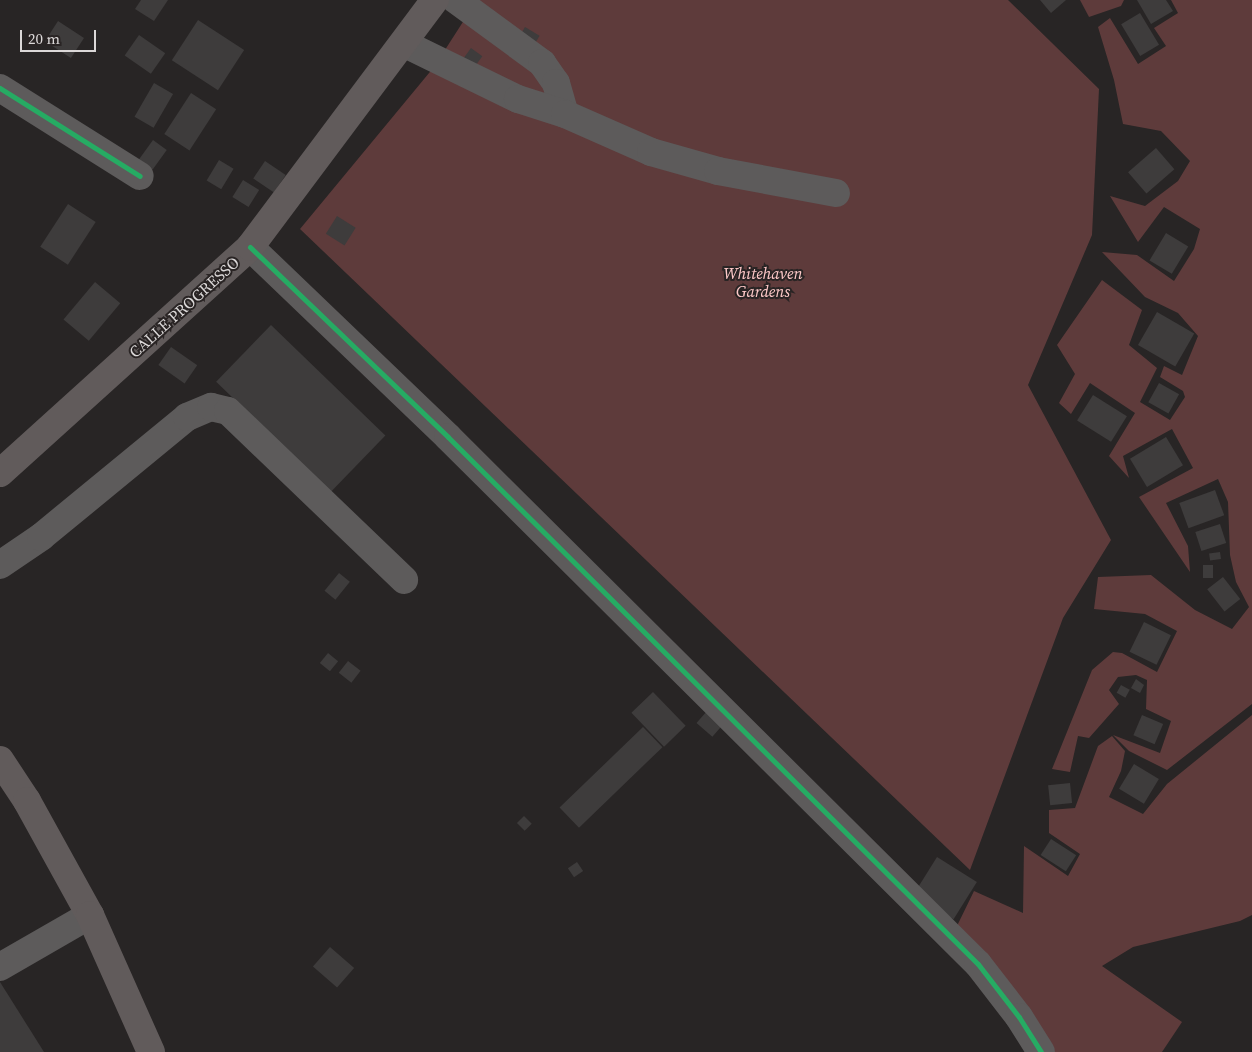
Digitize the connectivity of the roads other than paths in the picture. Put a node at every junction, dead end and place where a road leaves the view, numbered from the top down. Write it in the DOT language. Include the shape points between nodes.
graph roads {
  1 [pos="435,0"];
  2 [pos="456,0"];
  3 [pos="405,44"];
  4 [pos="0,88"];
  5 [pos="565,114"];
  6 [pos="140,176"];
  7 [pos="836,193"];
  8 [pos="250,247"];
  9 [pos="0,473"];
  10 [pos="0,565"];
  11 [pos="404,580"];
  12 [pos="0,760"];
  13 [pos="90,915"];
  14 [pos="0,967"];
  15 [pos="151,1052"];
  16 [pos="1041,1052"];
  1 -- 3 [label="main road, CALLE PROGRESSO"];
  2 -- 5 [label="street" via="542,63 556,82"];
  3 -- 5 [label="street" via="518,99"];
  3 -- 8 [label="main road, CALLE PROGRESSO"];
  4 -- 6 [label="street"];
  5 -- 7 [label="street" via="651,152 718,171"];
  8 -- 9 [label="main road, CALLE PROGRESSO"];
  8 -- 16 [label="street" via="448,437 978,964"];
  10 -- 11 [label="street" via="41,537 187,417 211,407 228,411"];
  12 -- 13 [label="main road" via="27,801"];
  13 -- 14 [label="street"];
  13 -- 15 [label="main road"];
}
